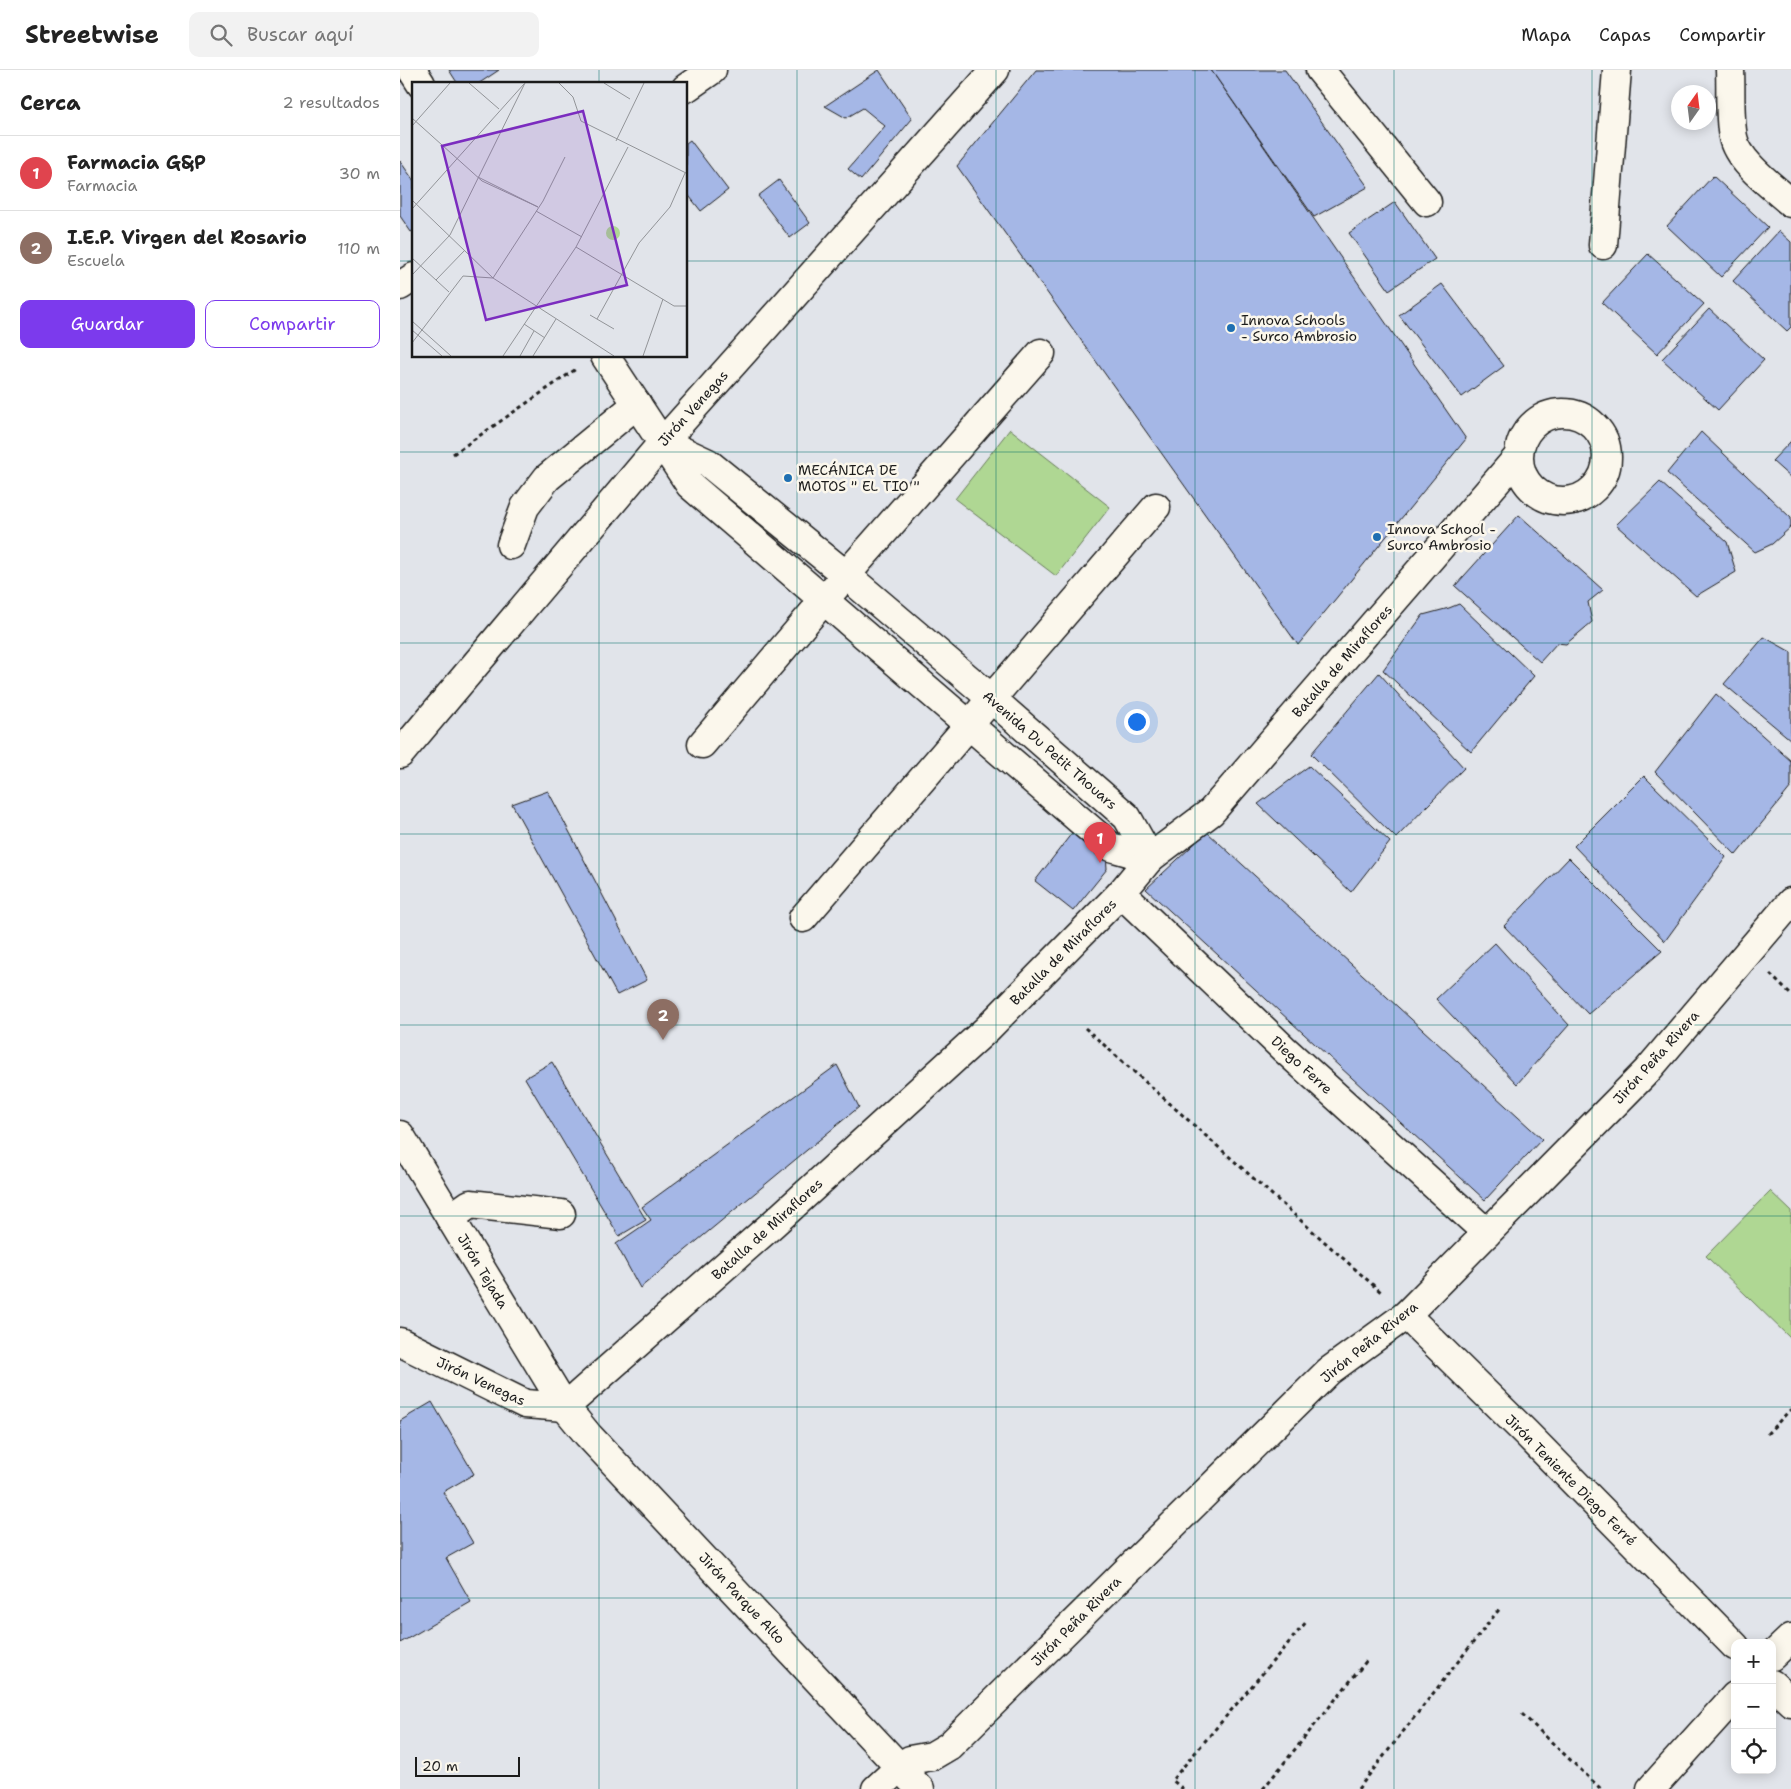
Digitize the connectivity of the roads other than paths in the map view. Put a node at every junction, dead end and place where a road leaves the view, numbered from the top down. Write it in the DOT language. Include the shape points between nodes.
graph roads {
  1 [pos="412,70"];
  2 [pos="712,70"];
  3 [pos="995,70"];
  4 [pos="1320,70"];
  5 [pos="1616,70"];
  6 [pos="1737,75"];
  7 [pos="420,82"];
  8 [pos="688,87"];
  9 [pos="1427,202"];
  10 [pos="1791,203"];
  11 [pos="1603,245"];
  12 [pos="412,278"];
  13 [pos="400,286"];
  14 [pos="1041,353"];
  15 [pos="594,360"];
  16 [pos="637,404"];
  17 [pos="663,442"];
  18 [pos="1518,457"];
  19 [pos="1156,507"];
  20 [pos="511,545"];
  21 [pos="846,574"];
  22 [pos="824,600"];
  23 [pos="992,699"];
  24 [pos="970,725"];
  25 [pos="702,744"];
  26 [pos="400,754"];
  27 [pos="1150,858"];
  28 [pos="1121,893"];
  29 [pos="1791,902"];
  30 [pos="803,918"];
  31 [pos="400,1135"];
  32 [pos="561,1214"];
  33 [pos="450,1218"];
  34 [pos="1486,1233"];
  35 [pos="1406,1315"];
  36 [pos="400,1342"];
  37 [pos="565,1407"];
  38 [pos="1791,1638"];
  39 [pos="1731,1642"];
  40 [pos="1776,1652"];
  41 [pos="1776,1688"];
  42 [pos="1731,1700"];
  43 [pos="1791,1702"];
  44 [pos="900,1767"];
  45 [pos="876,1789"];
  46 [pos="920,1789"];
  47 [pos="1651,1789"];
  1 -- 7 [label="street"];
  2 -- 8 [label="street"];
  3 -- 17 [label="street, Jirón Venegas"];
  4 -- 9 [label="street"];
  5 -- 11 [label="street"];
  6 -- 10 [label="street" via="1732,137 1737,149"];
  12 -- 13 [label="street"];
  14 -- 21 [label="street"];
  15 -- 16 [label="street"];
  16 -- 17 [label="street"];
  16 -- 20 [label="street" via="547,478 525,507"];
  17 -- 21 [label="street, Avenida Du Petit Thouars" via="708,463"];
  17 -- 22 [label="street" via="690,484"];
  17 -- 26 [label="street, Jirón Venegas"];
  18 -- 27 [label="street, Batalla de Miraflores" via="1211,812"];
  19 -- 23 [label="street"];
  21 -- 22 [label="street"];
  21 -- 23 [label="street, Avenida Du Petit Thouars"];
  22 -- 24 [label="street"];
  22 -- 25 [label="street"];
  23 -- 24 [label="street"];
  23 -- 27 [label="street, Avenida Du Petit Thouars" via="1127,817"];
  24 -- 27 [label="street" via="1111,848"];
  24 -- 30 [label="street"];
  27 -- 28 [label="street, Batalla de Miraflores"];
  28 -- 34 [label="street, Diego Ferre" via="1284,1050"];
  28 -- 37 [label="street, Batalla de Miraflores" via="986,1029"];
  29 -- 34 [label="street, Jirón Peña Rivera" via="1647,1071"];
  31 -- 33 [label="street, Jirón Tejada"];
  32 -- 33 [label="street" via="470,1204"];
  33 -- 37 [label="street, Jirón Tejada"];
  34 -- 35 [label="street, Jirón Peña Rivera"];
  35 -- 39 [label="street, Jirón Teniente Diego Ferré"];
  35 -- 44 [label="street, Jirón Peña Rivera" via="1329,1372 949,1746"];
  36 -- 37 [label="street, Jirón Venegas" via="525,1404"];
  37 -- 44 [label="street, Jirón Parque Alto"];
  38 -- 40 [label="street"];
  41 -- 43 [label="street"];
  42 -- 47 [label="street"];
  44 -- 45 [label="street, Jirón Peña Rivera"];
  44 -- 46 [label="street, Jirón Parque Alto"];
}
